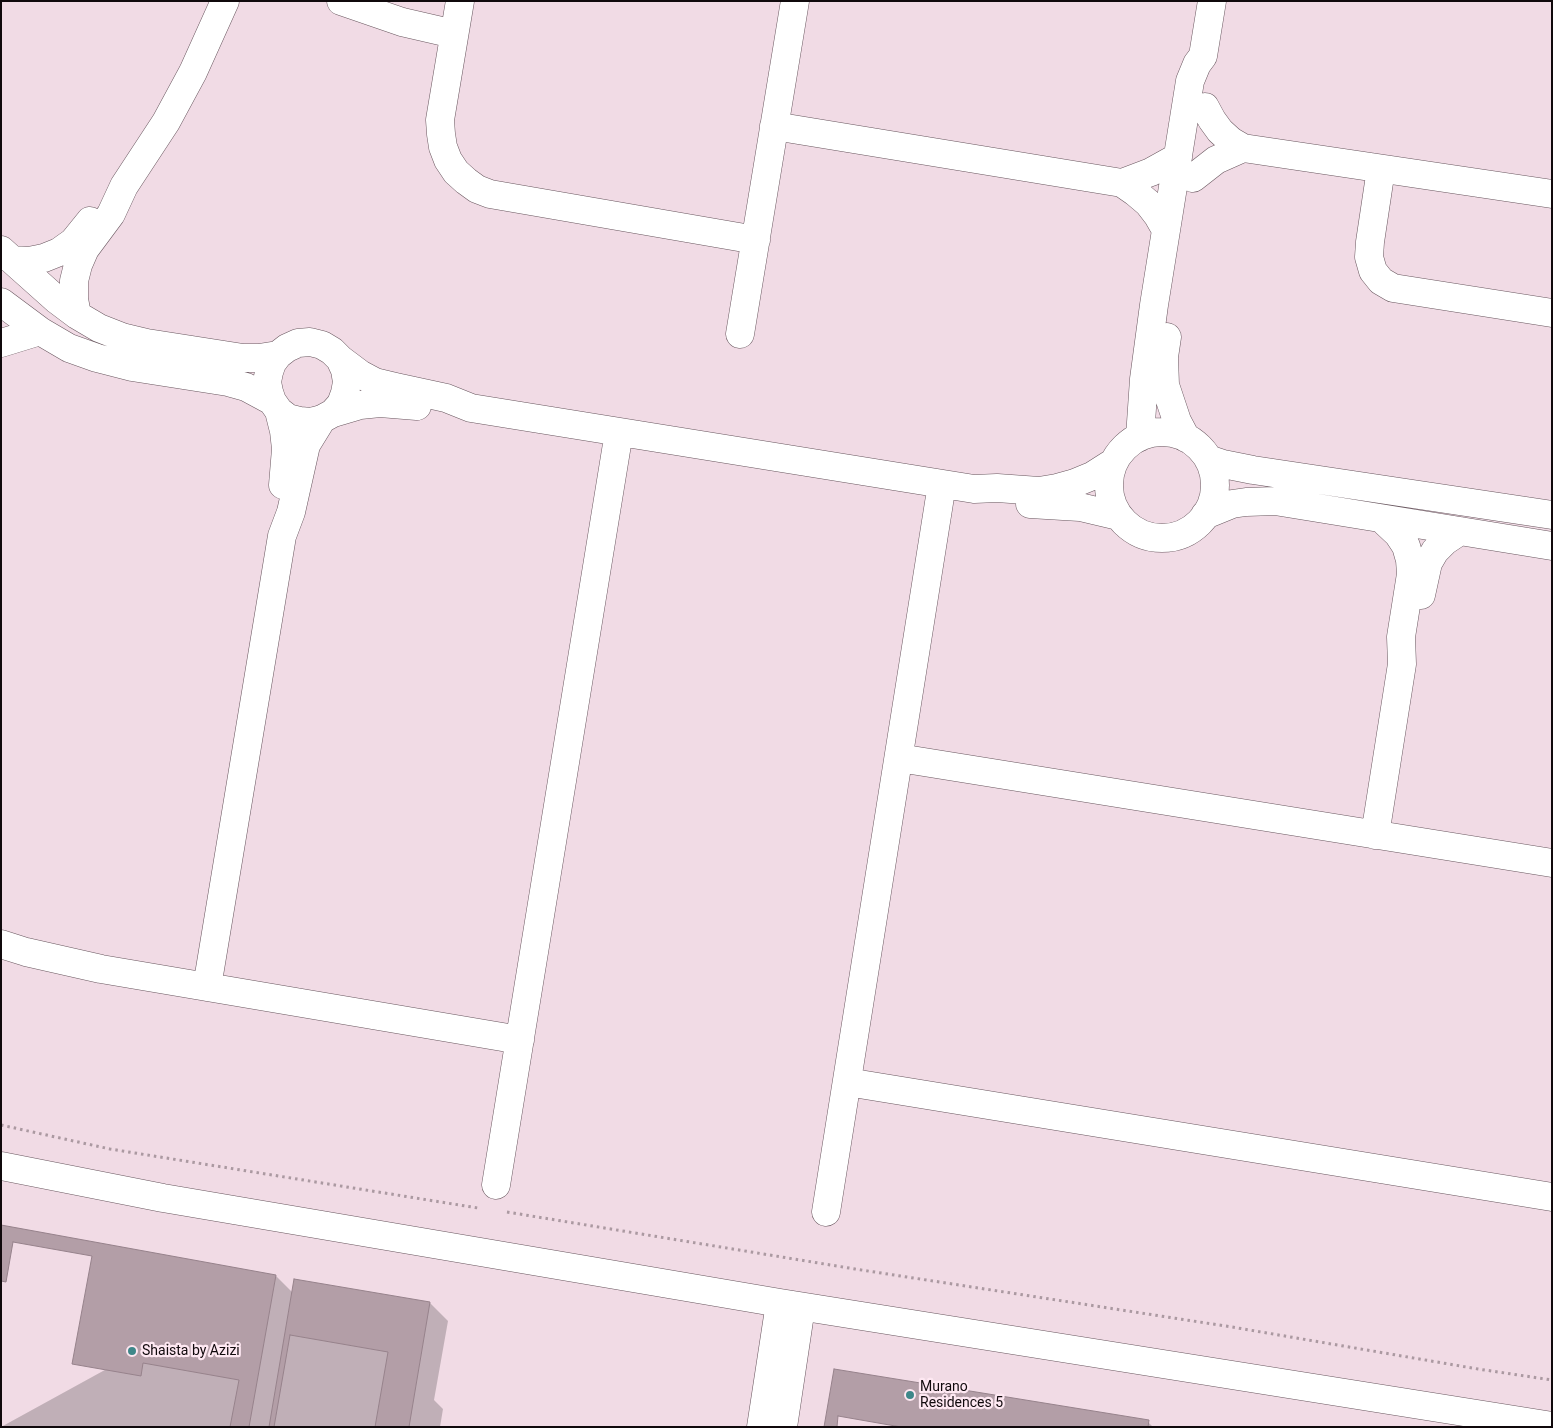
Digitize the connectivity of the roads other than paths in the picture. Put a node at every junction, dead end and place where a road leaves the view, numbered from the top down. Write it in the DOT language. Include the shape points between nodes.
graph roads {
  1 [pos="225,1"];
  2 [pos="342,1"];
  3 [pos="460,1"];
  4 [pos="795,1"];
  5 [pos="1212,1"];
  6 [pos="454,34"];
  7 [pos="1203,56"];
  8 [pos="1205,107"];
  9 [pos="774,126"];
  10 [pos="1243,148"];
  11 [pos="1185,168"];
  12 [pos="1381,169"];
  13 [pos="1122,183"];
  14 [pos="124,186"];
  15 [pos="1552,194"];
  16 [pos="1166,230"];
  17 [pos="756,240"];
  18 [pos="7,255"];
  19 [pos="1,302"];
  20 [pos="1162,306"];
  21 [pos="1552,314"];
  22 [pos="77,315"];
  23 [pos="40,331"];
  24 [pos="740,334"];
  25 [pos="1,344"];
  26 [pos="278,355"];
  27 [pos="340,359"];
  28 [pos="275,406"];
  29 [pos="471,408"];
  30 [pos="328,416"];
  31 [pos="619,432"];
  32 [pos="1140,437"];
  33 [pos="1186,438"];
  34 [pos="1208,459"];
  35 [pos="1114,462"];
  36 [pos="942,484"];
  37 [pos="974,490"];
  38 [pos="1205,515"];
  39 [pos="1552,515"];
  40 [pos="1118,516"];
  41 [pos="1382,519"];
  42 [pos="1460,532"];
  43 [pos="282,536"];
  44 [pos="1552,546"];
  45 [pos="1402,664"];
  46 [pos="899,758"];
  47 [pos="1375,834"];
  48 [pos="1552,863"];
  49 [pos="1,944"];
  50 [pos="207,987"];
  51 [pos="520,1040"];
  52 [pos="847,1082"];
  53 [pos="1,1166"];
  54 [pos="1552,1197"];
  55 [pos="494,1202"];
  56 [pos="826,1212"];
  57 [pos="791,1305"];
  58 [pos="1552,1426"];
  59 [pos="761,1427"];
  60 [pos="783,1427"];
  1 -- 14 [label="street" via="166,122"];
  2 -- 6 [label="street" via="402,22"];
  3 -- 6 [label="street"];
  4 -- 9 [label="street"];
  5 -- 7 [label="street"];
  6 -- 17 [label="street" via="440,134 448,160 456,172 477,189 490,194"];
  7 -- 8 [label="street" via="1209,75"];
  7 -- 11 [label="street" via="1190,80"];
  8 -- 10 [label="street" via="1220,131"];
  8 -- 11 [label="street"];
  9 -- 13 [label="street"];
  9 -- 17 [label="street"];
  10 -- 11 [label="street" via="1216,160"];
  10 -- 12 [label="street"];
  11 -- 13 [label="street" via="1151,172"];
  11 -- 16 [label="street"];
  11 -- 20 [label="street"];
  12 -- 15 [label="street"];
  12 -- 21 [label="street" via="1369,257 1373,271 1381,281 1393,288"];
  13 -- 16 [label="street" via="1148,203"];
  14 -- 18 [label="street" via="73,242 59,252 29,260"];
  14 -- 22 [label="street" via="111,214 85,249 78,265 74,290"];
  16 -- 20 [label="street"];
  17 -- 24 [label="street"];
  18 -- 22 [label="street"];
  19 -- 23 [label="street"];
  20 -- 32 [label="street" via="1144,379"];
  20 -- 33 [label="street" via="1165,384 1176,421"];
  22 -- 26 [label="street" via="107,331 146,343 243,358"];
  23 -- 25 [label="street"];
  23 -- 28 [label="street" via="69,348 97,358 246,387"];
  26 -- 27 [label="street" via="298,343 310,342 322,345"];
  26 -- 28 [label="street" via="272,363 267,382"];
  27 -- 29 [label="street" via="375,382 446,398"];
  27 -- 30 [label="street" via="345,370 346,387 341,404"];
  28 -- 30 [label="street" via="288,418 300,421 311,422"];
  28 -- 43 [label="street" via="284,431 286,449 280,504"];
  29 -- 30 [label="street" via="437,409 380,403 360,405"];
  29 -- 31 [label="street"];
  30 -- 43 [label="street" via="306,445 291,512"];
  31 -- 36 [label="street"];
  31 -- 51 [label="street"];
  32 -- 33 [label="street" via="1163,432"];
  32 -- 35 [label="street" via="1129,443"];
  33 -- 34 [label="street"];
  34 -- 38 [label="street" via="1214,488 1211,505"];
  34 -- 39 [label="street" via="1254,470"];
  35 -- 37 [label="street" via="1092,476 1057,488 1039,491"];
  35 -- 40 [label="street" via="1109,490"];
  36 -- 37 [label="street"];
  36 -- 46 [label="street"];
  37 -- 40 [label="street" via="997,501 1080,507"];
  38 -- 40 [label="street" via="1196,526 1169,538 1140,534"];
  38 -- 41 [label="street" via="1232,504 1268,501"];
  41 -- 42 [label="street"];
  41 -- 45 [label="street" via="1398,534 1410,560 1411,574 1401,638"];
  42 -- 44 [label="street"];
  42 -- 45 [label="street" via="1440,546 1428,563 1412,641"];
  43 -- 50 [label="street"];
  45 -- 47 [label="street"];
  46 -- 47 [label="street"];
  46 -- 52 [label="street"];
  47 -- 48 [label="street"];
  49 -- 50 [label="street" via="100,969"];
  50 -- 51 [label="street"];
  51 -- 55 [label="street"];
  52 -- 54 [label="street"];
  52 -- 56 [label="street"];
  53 -- 57 [label="street" via="163,1198"];
  57 -- 58 [label="street"];
  57 -- 59 [label="street"];
  57 -- 60 [label="street"];
}
